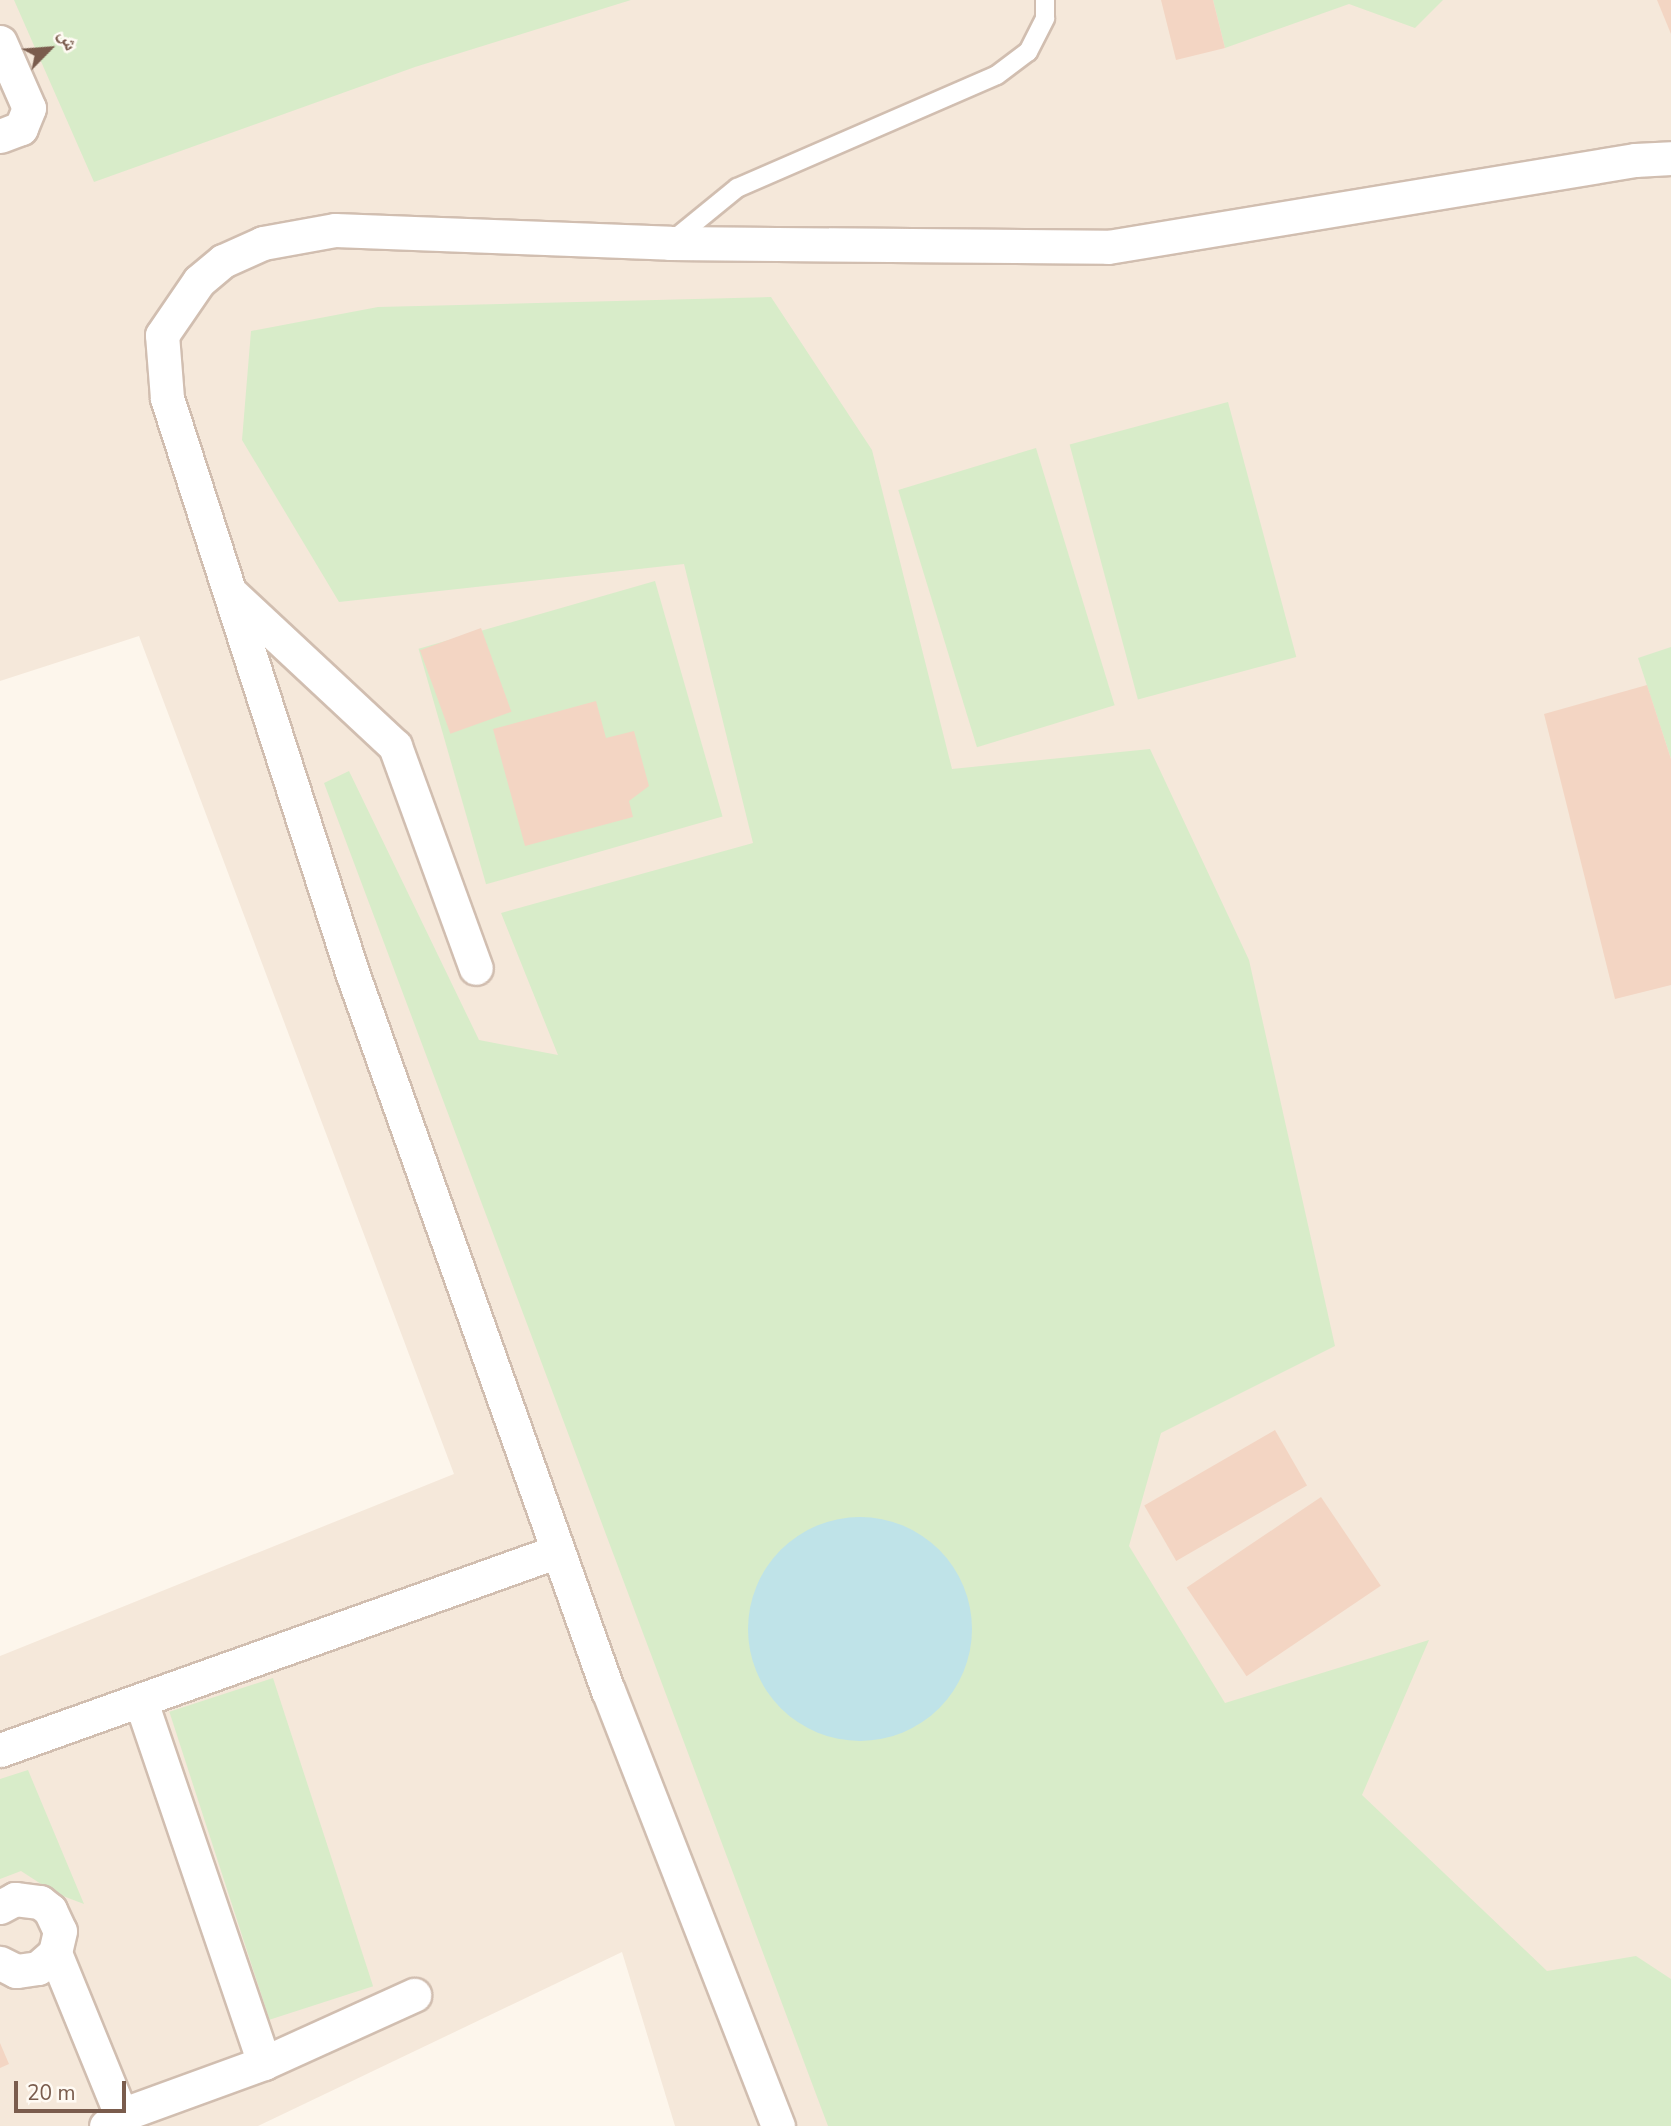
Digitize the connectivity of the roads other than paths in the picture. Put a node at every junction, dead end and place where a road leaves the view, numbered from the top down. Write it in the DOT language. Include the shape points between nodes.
graph roads {
  1 [pos="1045,0"];
  2 [pos="0,42"];
  3 [pos="0,136"];
  4 [pos="1671,158"];
  5 [pos="670,243"];
  6 [pos="230,593"];
  7 [pos="476,968"];
  8 [pos="558,1551"];
  9 [pos="141,1700"];
  10 [pos="0,1750"];
  11 [pos="0,1907"];
  12 [pos="55,1953"];
  13 [pos="0,1963"];
  14 [pos="414,1994"];
  15 [pos="264,2063"];
  16 [pos="113,2121"];
  17 [pos="778,2126"];
  1 -- 5 [label="lane" via="1045,18 1028,52 996,75 737,188"];
  2 -- 3 [label="street" via="29,108 21,128"];
  4 -- 5 [label="street" via="1635,160 1108,247"];
  5 -- 6 [label="street" via="335,230 263,243 223,261 200,281 162,335 167,398"];
  6 -- 7 [label="street" via="395,746"];
  6 -- 8 [label="street" via="353,975"];
  8 -- 9 [label="street"];
  8 -- 17 [label="street"];
  9 -- 10 [label="street"];
  9 -- 15 [label="street"];
  11 -- 12 [label="street" via="28,1898 50,1910 60,1931"];
  12 -- 13 [label="street" via="48,1962 27,1971"];
  12 -- 16 [label="street"];
  14 -- 15 [label="street"];
  15 -- 16 [label="street"];
}
